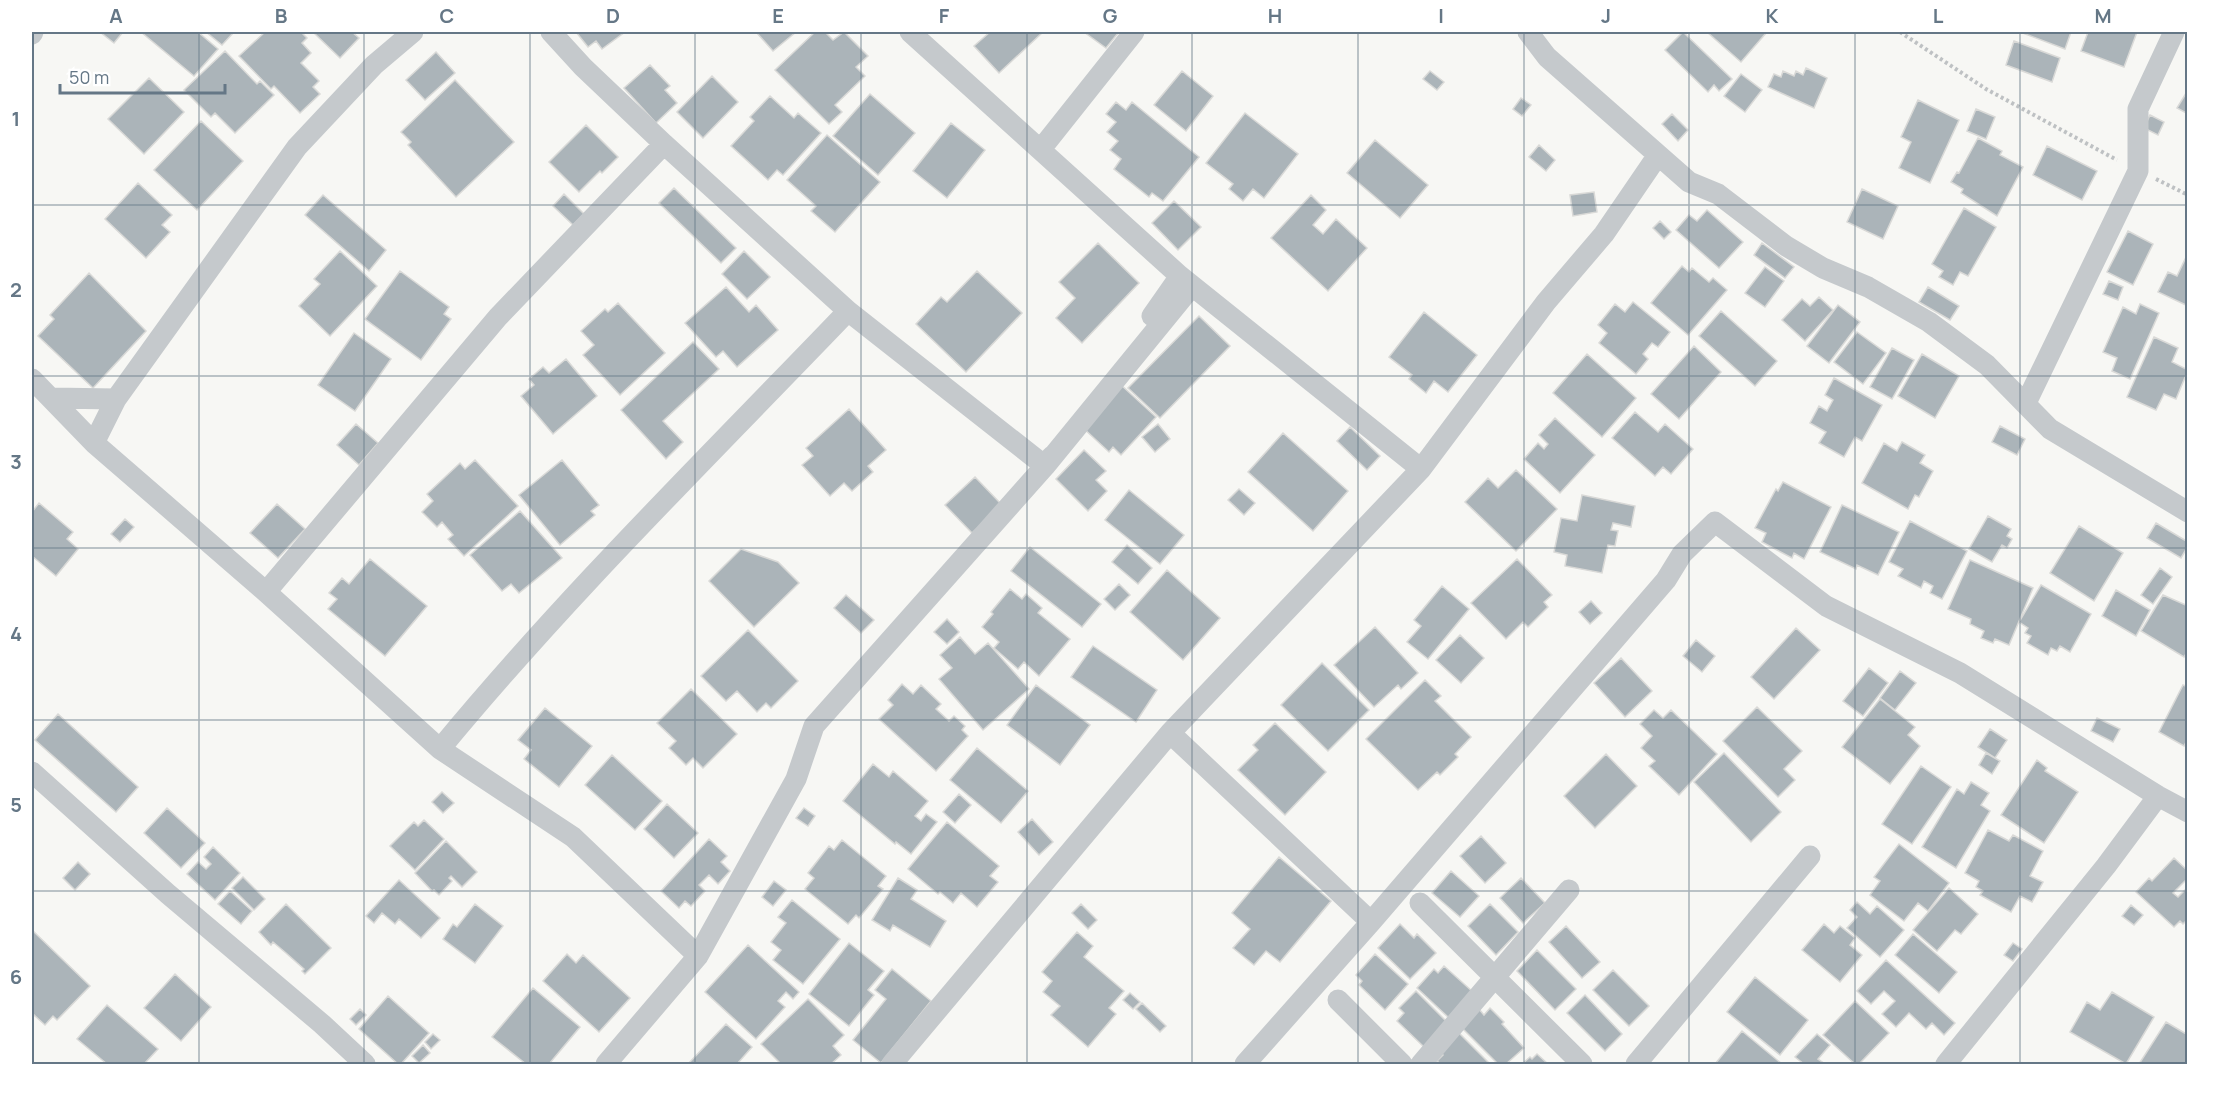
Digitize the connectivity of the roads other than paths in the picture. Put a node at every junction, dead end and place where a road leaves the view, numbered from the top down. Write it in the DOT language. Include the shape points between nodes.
graph roads {
  1 [pos="413,32"];
  2 [pos="551,32"];
  3 [pos="910,32"];
  4 [pos="1134,32"];
  5 [pos="1528,32"];
  6 [pos="2174,32"];
  7 [pos="664,144"];
  8 [pos="1041,149"];
  9 [pos="1658,155"];
  10 [pos="1186,281"];
  11 [pos="848,311"];
  12 [pos="32,379"];
  13 [pos="52,398"];
  14 [pos="116,399"];
  15 [pos="2026,403"];
  16 [pos="93,443"];
  17 [pos="1045,466"];
  18 [pos="1421,469"];
  19 [pos="2187,512"];
  20 [pos="266,592"];
  21 [pos="1170,733"];
  22 [pos="440,749"];
  23 [pos="32,772"];
  24 [pos="2158,796"];
  25 [pos="2187,812"];
  26 [pos="1810,856"];
  27 [pos="1569,890"];
  28 [pos="1420,903"];
  29 [pos="1371,922"];
  30 [pos="698,956"];
  31 [pos="1495,978"];
  32 [pos="1338,1000"];
  33 [pos="365,1065"];
  34 [pos="606,1065"];
  35 [pos="892,1065"];
  36 [pos="1245,1065"];
  37 [pos="1402,1065"];
  38 [pos="1421,1065"];
  39 [pos="1582,1065"];
  40 [pos="1636,1065"];
  41 [pos="1946,1065"];
  1 -- 14 [label="street" via="374,65 297,147"];
  2 -- 7 [label="street"];
  3 -- 8 [label="street"];
  4 -- 8 [label="street"];
  5 -- 9 [label="street" via="1546,57"];
  6 -- 15 [label="street" via="2138,109 2138,171"];
  7 -- 11 [label="street"];
  7 -- 20 [label="street" via="498,317"];
  8 -- 10 [label="street"];
  9 -- 15 [label="street" via="1689,182 1718,194 1786,246 1929,322 1987,365"];
  9 -- 18 [label="street" via="1605,234 1546,302"];
  10 -- 17 [label="street"];
  10 -- 18 [label="street"];
  11 -- 17 [label="street"];
  11 -- 22 [label="street" via="574,596"];
  12 -- 13 [label="street"];
  13 -- 14 [label="street"];
  13 -- 16 [label="street"];
  14 -- 16 [label="street"];
  15 -- 19 [label="street" via="2050,429"];
  16 -- 20 [label="street"];
  17 -- 30 [label="street" via="814,726 796,779"];
  18 -- 21 [label="street"];
  20 -- 22 [label="street"];
  21 -- 29 [label="street"];
  21 -- 35 [label="street"];
  22 -- 30 [label="street" via="573,837"];
  23 -- 33 [label="street"];
  24 -- 25 [label="street"];
  24 -- 29 [label="street" via="1960,673 1826,606 1715,522 1682,554 1666,580"];
  24 -- 41 [label="street"];
  26 -- 40 [label="street"];
  27 -- 31 [label="street"];
  28 -- 31 [label="street"];
  29 -- 36 [label="street"];
  30 -- 34 [label="street"];
  31 -- 38 [label="street"];
  31 -- 39 [label="street"];
  32 -- 37 [label="street"];
}
